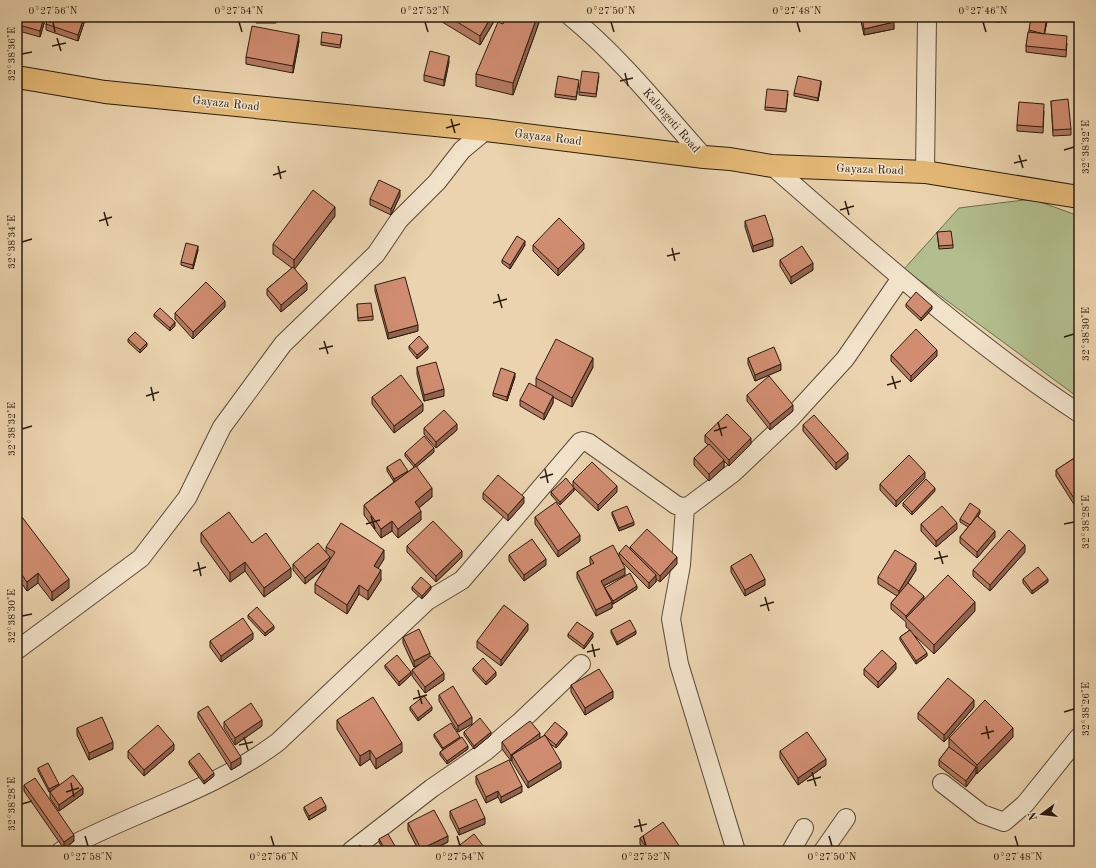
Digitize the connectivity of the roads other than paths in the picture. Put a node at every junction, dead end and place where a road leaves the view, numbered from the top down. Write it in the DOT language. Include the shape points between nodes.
graph roads {
  1 [pos="570,17"];
  2 [pos="927,17"];
  3 [pos="17,77"];
  4 [pos="486,130"];
  5 [pos="704,157"];
  6 [pos="772,166"];
  7 [pos="925,172"];
  8 [pos="1079,197"];
  9 [pos="901,278"];
  10 [pos="1079,412"];
  11 [pos="685,507"];
  12 [pos="17,650"];
  13 [pos="581,664"];
  14 [pos="1079,737"];
  15 [pos="942,784"];
  16 [pos="846,818"];
  17 [pos="804,828"];
  18 [pos="61,851"];
  19 [pos="351,851"];
  20 [pos="736,851"];
  21 [pos="791,851"];
  22 [pos="823,851"];
  1 -- 5 [label="street, Kalongoti Road" via="636,80"];
  2 -- 7 [label="street"];
  3 -- 4 [label="main road, Gayaza Road" via="105,92"];
  4 -- 5 [label="main road, Gayaza Road"];
  4 -- 12 [label="street" via="462,150 438,182 399,220 376,254 283,344 222,427 187,498 141,558"];
  5 -- 6 [label="main road, Gayaza Road"];
  6 -- 7 [label="main road, Gayaza Road"];
  6 -- 9 [label="street"];
  7 -- 8 [label="main road, Gayaza Road"];
  9 -- 10 [label="street" via="1036,384"];
  9 -- 11 [label="street" via="845,359 790,419 733,473"];
  11 -- 18 [label="street" via="676,505 589,443 580,442 462,580 427,601 278,742 262,754 215,780"];
  11 -- 20 [label="street" via="681,565 672,619 679,664"];
  13 -- 19 [label="street" via="486,751 432,788"];
  14 -- 15 [label="street" via="1025,804 1004,822 982,814"];
  16 -- 22 [label="street"];
  17 -- 21 [label="street"];
}
